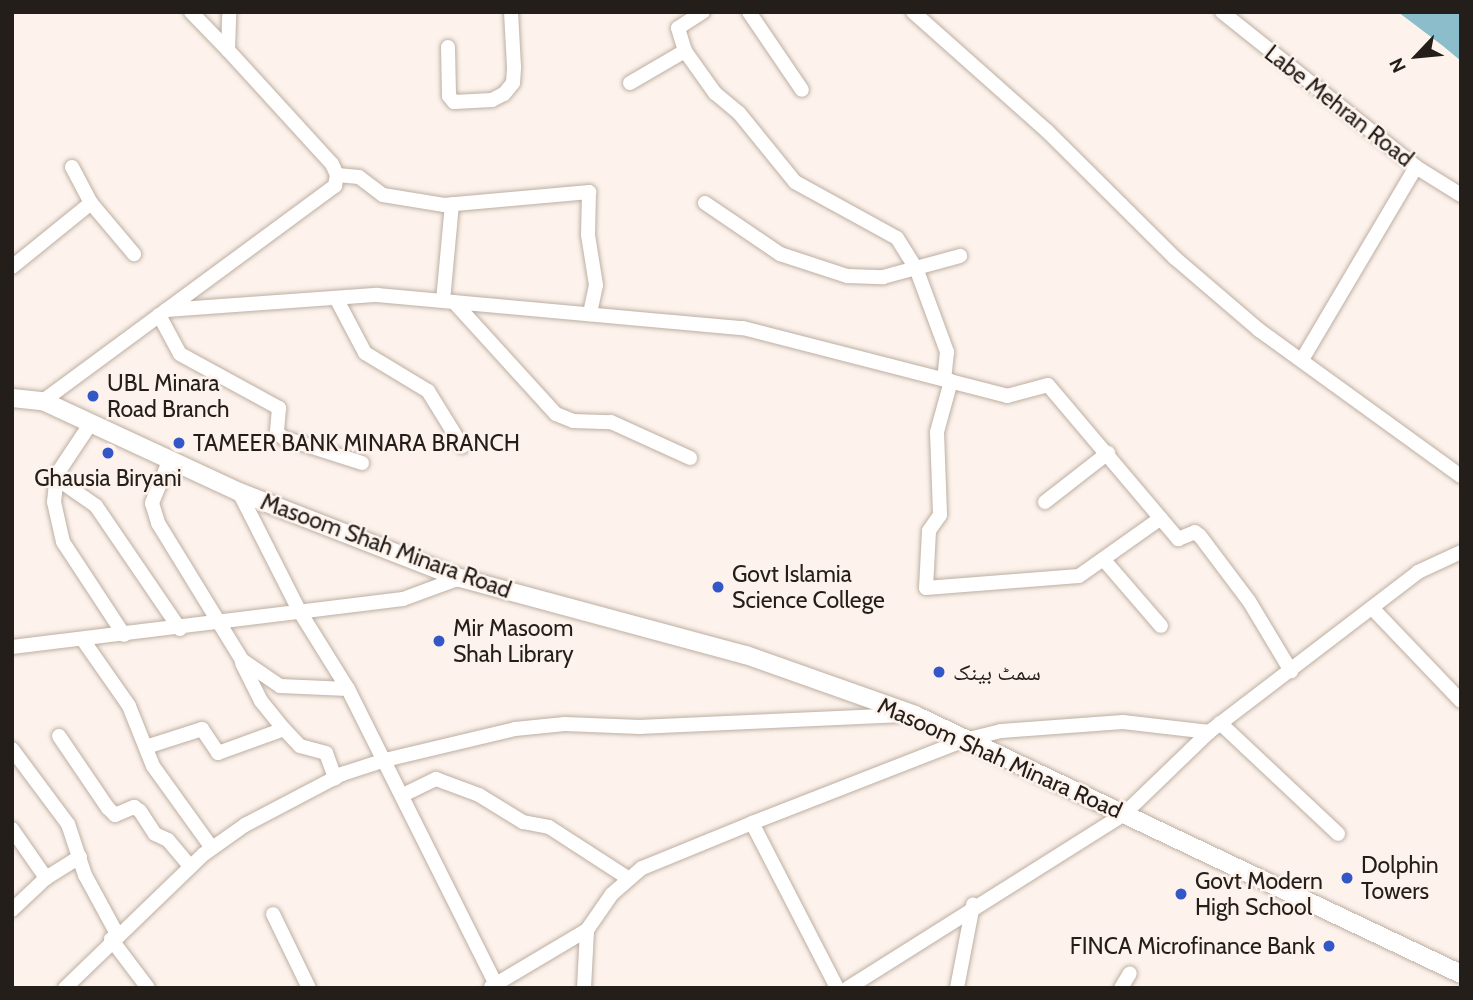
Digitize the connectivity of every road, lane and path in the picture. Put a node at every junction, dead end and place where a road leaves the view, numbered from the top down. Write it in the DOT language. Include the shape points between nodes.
graph roads {
  1 [pos="191,12"];
  2 [pos="229,12"];
  3 [pos="511,12"];
  4 [pos="704,12"];
  5 [pos="749,12"];
  6 [pos="913,12"];
  7 [pos="1222,12"];
  8 [pos="448,47"];
  9 [pos="228,50"];
  10 [pos="685,51"];
  11 [pos="630,83"];
  12 [pos="802,90"];
  13 [pos="72,167"];
  14 [pos="1416,167"];
  15 [pos="337,175"];
  16 [pos="1461,194"];
  17 [pos="91,203"];
  18 [pos="705,203"];
  19 [pos="452,204"];
  20 [pos="134,254"];
  21 [pos="960,256"];
  22 [pos="12,267"];
  23 [pos="916,268"];
  24 [pos="336,298"];
  25 [pos="449,302"];
  26 [pos="163,313"];
  27 [pos="590,314"];
  28 [pos="1303,358"];
  29 [pos="948,380"];
  30 [pos="12,398"];
  31 [pos="43,401"];
  32 [pos="91,423"];
  33 [pos="462,446"];
  34 [pos="1108,453"];
  35 [pos="690,458"];
  36 [pos="170,459"];
  37 [pos="362,463"];
  38 [pos="1461,476"];
  39 [pos="56,478"];
  40 [pos="239,492"];
  41 [pos="1045,502"];
  42 [pos="1161,518"];
  43 [pos="1461,552"];
  44 [pos="1104,560"];
  45 [pos="460,578"];
  46 [pos="1373,609"];
  47 [pos="300,612"];
  48 [pos="219,625"];
  49 [pos="1161,626"];
  50 [pos="180,629"];
  51 [pos="124,635"];
  52 [pos="83,639"];
  53 [pos="12,647"];
  54 [pos="242,660"];
  55 [pos="1291,671"];
  56 [pos="348,689"];
  57 [pos="1461,701"];
  58 [pos="915,715"];
  59 [pos="1214,728"];
  60 [pos="284,729"];
  61 [pos="59,736"];
  62 [pos="965,740"];
  63 [pos="146,747"];
  64 [pos="13,752"];
  65 [pos="385,760"];
  66 [pos="335,778"];
  67 [pos="403,795"];
  68 [pos="1124,814"];
  69 [pos="752,823"];
  70 [pos="1338,834"];
  71 [pos="14,835"];
  72 [pos="212,848"];
  73 [pos="80,857"];
  74 [pos="190,866"];
  75 [pos="46,878"];
  76 [pos="629,879"];
  77 [pos="973,905"];
  78 [pos="14,906"];
  79 [pos="273,914"];
  80 [pos="587,930"];
  81 [pos="114,937"];
  82 [pos="1130,973"];
  83 [pos="1461,974"];
  84 [pos="494,986"];
  85 [pos="65,988"];
  86 [pos="148,988"];
  87 [pos="309,988"];
  88 [pos="584,988"];
  89 [pos="837,988"];
  90 [pos="848,988"];
  91 [pos="957,988"];
  92 [pos="1121,988"];
  1 -- 9 [label="street"];
  2 -- 9 [label="street"];
  3 -- 8 [label="street" via="513,83 504,94 492,100 454,102 449,96"];
  4 -- 10 [label="street" via="678,28"];
  5 -- 12 [label="street"];
  6 -- 28 [label="street" via="1047,131 1175,258 1259,330"];
  7 -- 14 [label="street, Labe Mehran Road"];
  9 -- 15 [label="street"];
  10 -- 11 [label="street"];
  10 -- 23 [label="street" via="715,93 739,113 795,182 897,239"];
  13 -- 17 [label="street"];
  14 -- 16 [label="street, Labe Mehran Road"];
  14 -- 28 [label="street"];
  15 -- 19 [label="street" via="359,177 383,195"];
  15 -- 26 [label="street" via="335,186"];
  17 -- 20 [label="street"];
  17 -- 22 [label="street"];
  18 -- 23 [label="street" via="780,254 815,269 864,278"];
  19 -- 25 [label="street"];
  19 -- 27 [label="street" via="589,192 588,235 596,285"];
  21 -- 23 [label="street"];
  23 -- 29 [label="street" via="947,352"];
  24 -- 25 [label="street" via="377,295"];
  24 -- 26 [label="street"];
  24 -- 33 [label="street" via="365,353 428,391"];
  25 -- 27 [label="street"];
  25 -- 35 [label="street" via="556,414 573,421 611,422"];
  26 -- 31 [label="street"];
  26 -- 37 [label="street" via="180,354 279,408 276,433"];
  27 -- 29 [label="street" via="743,328"];
  28 -- 38 [label="street" via="1340,391"];
  29 -- 34 [label="street" via="1007,396 1048,384"];
  29 -- 44 [label="street" via="937,432 940,516 929,531 926,588 1079,576"];
  30 -- 31 [label="main road, Masoom Shah Minara Road"];
  31 -- 32 [label="main road, Masoom Shah Minara Road"];
  32 -- 36 [label="main road, Masoom Shah Minara Road"];
  32 -- 39 [label="street"];
  34 -- 41 [label="street"];
  34 -- 42 [label="street"];
  36 -- 40 [label="main road, Masoom Shah Minara Road"];
  36 -- 48 [label="street" via="152,503 158,523"];
  39 -- 50 [label="street" via="96,506"];
  39 -- 51 [label="street" via="54,502 63,542"];
  40 -- 45 [label="main road, Masoom Shah Minara Road"];
  40 -- 47 [label="street"];
  42 -- 44 [label="street"];
  42 -- 55 [label="street" via="1178,539 1195,532 1200,536 1249,601"];
  43 -- 46 [label="street" via="1418,572"];
  44 -- 49 [label="street"];
  45 -- 47 [label="street" via="403,599"];
  45 -- 58 [label="main road, Masoom Shah Minara Road" via="746,655"];
  46 -- 55 [label="street"];
  46 -- 57 [label="street"];
  47 -- 48 [label="street"];
  47 -- 56 [label="street"];
  48 -- 50 [label="street"];
  48 -- 54 [label="street"];
  50 -- 51 [label="street"];
  51 -- 52 [label="street"];
  52 -- 53 [label="street"];
  52 -- 63 [label="street" via="129,706"];
  54 -- 56 [label="street" via="280,687"];
  54 -- 60 [label="street" via="253,687"];
  55 -- 59 [label="street"];
  56 -- 65 [label="street"];
  58 -- 62 [label="main road, Masoom Shah Minara Road"];
  58 -- 65 [label="street" via="640,727 565,724 515,729"];
  59 -- 62 [label="street" via="1123,722 1001,731"];
  59 -- 68 [label="street"];
  59 -- 70 [label="street"];
  60 -- 63 [label="street" via="218,752 202,729"];
  60 -- 66 [label="street" via="300,746 326,753"];
  61 -- 74 [label="street" via="115,815 134,807"];
  62 -- 68 [label="main road, Masoom Shah Minara Road"];
  62 -- 69 [label="street"];
  63 -- 72 [label="street" via="153,766"];
  64 -- 73 [label="street" via="68,824"];
  65 -- 66 [label="street"];
  65 -- 67 [label="street"];
  66 -- 72 [label="street"];
  67 -- 76 [label="street" via="436,779 479,795 523,821 549,827"];
  67 -- 84 [label="street"];
  68 -- 77 [label="street"];
  68 -- 83 [label="main road, Masoom Shah Minara Road"];
  69 -- 76 [label="street" via="642,868"];
  69 -- 89 [label="street"];
  71 -- 75 [label="street"];
  72 -- 74 [label="street"];
  73 -- 75 [label="street"];
  73 -- 81 [label="street"];
  74 -- 81 [label="street"];
  75 -- 78 [label="street"];
  76 -- 80 [label="street" via="612,894"];
  77 -- 90 [label="street"];
  77 -- 91 [label="street"];
  79 -- 87 [label="street"];
  80 -- 84 [label="street"];
  80 -- 88 [label="street"];
  81 -- 85 [label="street"];
  81 -- 86 [label="street"];
  82 -- 92 [label="street"];
}
